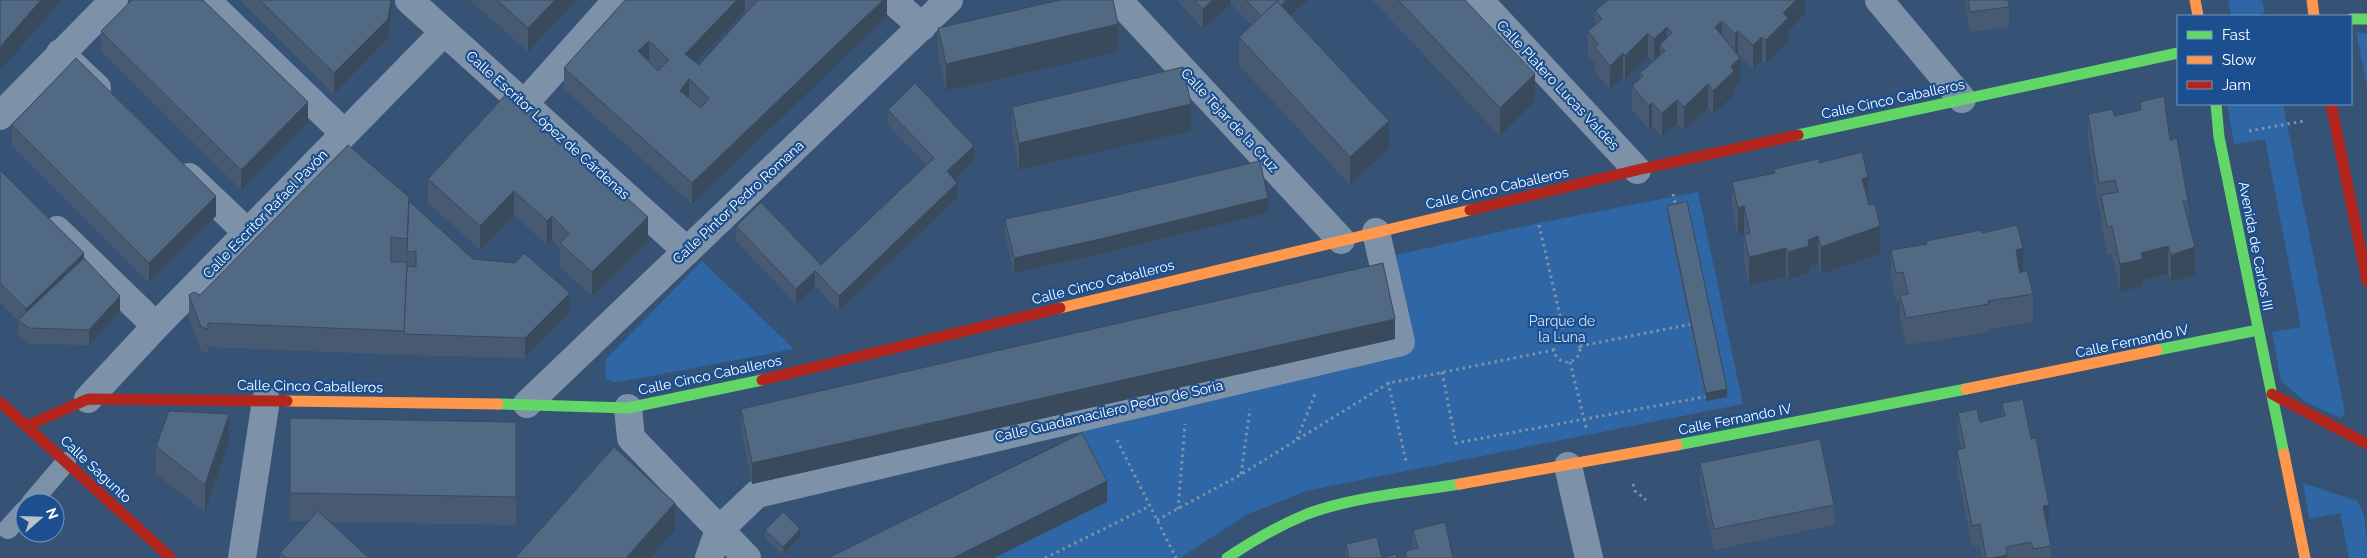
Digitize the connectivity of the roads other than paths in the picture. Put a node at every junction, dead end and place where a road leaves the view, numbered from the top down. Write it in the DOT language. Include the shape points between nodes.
graph roads {
  1 [pos="114,0"];
  2 [pos="206,0"];
  3 [pos="409,0"];
  4 [pos="617,0"];
  5 [pos="892,0"];
  6 [pos="949,0"];
  7 [pos="1118,0"];
  8 [pos="1480,0"];
  9 [pos="1878,0"];
  10 [pos="2195,0"];
  11 [pos="2304,0"];
  12 [pos="2312,5"];
  13 [pos="2198,15"];
  14 [pos="2352,19"];
  15 [pos="2367,19"];
  16 [pos="922,27"];
  17 [pos="444,32"];
  18 [pos="60,53"];
  19 [pos="2177,53"];
  20 [pos="1962,99"];
  21 [pos="524,104"];
  22 [pos="2216,105"];
  23 [pos="118,108"];
  24 [pos="2332,109"];
  25 [pos="0,116"];
  26 [pos="344,133"];
  27 [pos="168,156"];
  28 [pos="1637,170"];
  29 [pos="42,216"];
  30 [pos="247,232"];
  31 [pos="1376,232"];
  32 [pos="1341,240"];
  33 [pos="686,250"];
  34 [pos="2367,281"];
  35 [pos="156,326"];
  36 [pos="2258,330"];
  37 [pos="2272,394"];
  38 [pos="88,399"];
  39 [pos="266,400"];
  40 [pos="0,402"];
  41 [pos="528,404"];
  42 [pos="628,408"];
  43 [pos="27,426"];
  44 [pos="631,438"];
  45 [pos="2367,444"];
  46 [pos="612,459"];
  47 [pos="66,462"];
  48 [pos="1580,463"];
  49 [pos="40,493"];
  50 [pos="15,522"];
  51 [pos="8,530"];
  52 [pos="719,530"];
  53 [pos="164,556"];
  54 [pos="242,558"];
  55 [pos="709,558"];
  56 [pos="747,558"];
  57 [pos="1227,558"];
  58 [pos="1589,558"];
  59 [pos="2305,558"];
  1 -- 18 [label="street"];
  2 -- 26 [label="street"];
  3 -- 17 [label="street, Calle Escritor López de Cárdenas"];
  4 -- 21 [label="street"];
  5 -- 16 [label="street"];
  6 -- 16 [label="street, Calle Pintor Pedro Romana"];
  7 -- 32 [label="street, Calle Tejar de la Cruz"];
  8 -- 28 [label="street, Calle Platero Lucas Valdés"];
  9 -- 20 [label="street"];
  10 -- 13 [label="street"];
  11 -- 12 [label="street"];
  14 -- 15 [label="street"];
  16 -- 33 [label="street, Calle Pintor Pedro Romana"];
  17 -- 21 [label="street, Calle Escritor López de Cárdenas"];
  17 -- 26 [label="street, Calle Escritor Rafael Pavón"];
  18 -- 23 [label="street"];
  18 -- 25 [label="street"];
  19 -- 20 [label="street, Calle Cinco Caballeros"];
  20 -- 28 [label="street, Calle Cinco Caballeros"];
  21 -- 33 [label="street, Calle Escritor López de Cárdenas"];
  22 -- 36 [label="street, Avenida de Carlos III" via="2219,137"];
  24 -- 34 [label="street"];
  26 -- 30 [label="street, Calle Escritor Rafael Pavón"];
  27 -- 30 [label="street"];
  28 -- 31 [label="street, Calle Cinco Caballeros"];
  29 -- 35 [label="street"];
  30 -- 35 [label="street, Calle Escritor Rafael Pavón"];
  31 -- 32 [label="street, Calle Cinco Caballeros"];
  31 -- 52 [label="street, Calle Guadamacilero Pedro de Soria" via="1401,342 756,494"];
  32 -- 42 [label="street, Calle Cinco Caballeros" via="723,389"];
  33 -- 41 [label="street, Calle Pintor Pedro Romana"];
  35 -- 38 [label="street, Calle Escritor Rafael Pavón"];
  36 -- 37 [label="street, Avenida de Carlos III"];
  36 -- 48 [label="street, Calle Fernando IV"];
  37 -- 45 [label="street"];
  37 -- 59 [label="street, Avenida de Carlos III"];
  38 -- 39 [label="street, Calle Cinco Caballeros"];
  38 -- 43 [label="street, Calle Cinco Caballeros"];
  39 -- 41 [label="street, Calle Cinco Caballeros"];
  39 -- 54 [label="street"];
  40 -- 43 [label="street, Calle Sagunto"];
  41 -- 42 [label="street, Calle Cinco Caballeros"];
  42 -- 44 [label="street"];
  43 -- 47 [label="street, Calle Sagunto"];
  44 -- 46 [label="street"];
  44 -- 52 [label="street"];
  47 -- 49 [label="lane"];
  47 -- 53 [label="street, Calle Sagunto"];
  48 -- 57 [label="street, Calle Fernando IV" via="1355,502 1308,514 1256,538"];
  48 -- 58 [label="street"];
  50 -- 51 [label="lane"];
  52 -- 55 [label="street"];
  52 -- 56 [label="street"];
}
